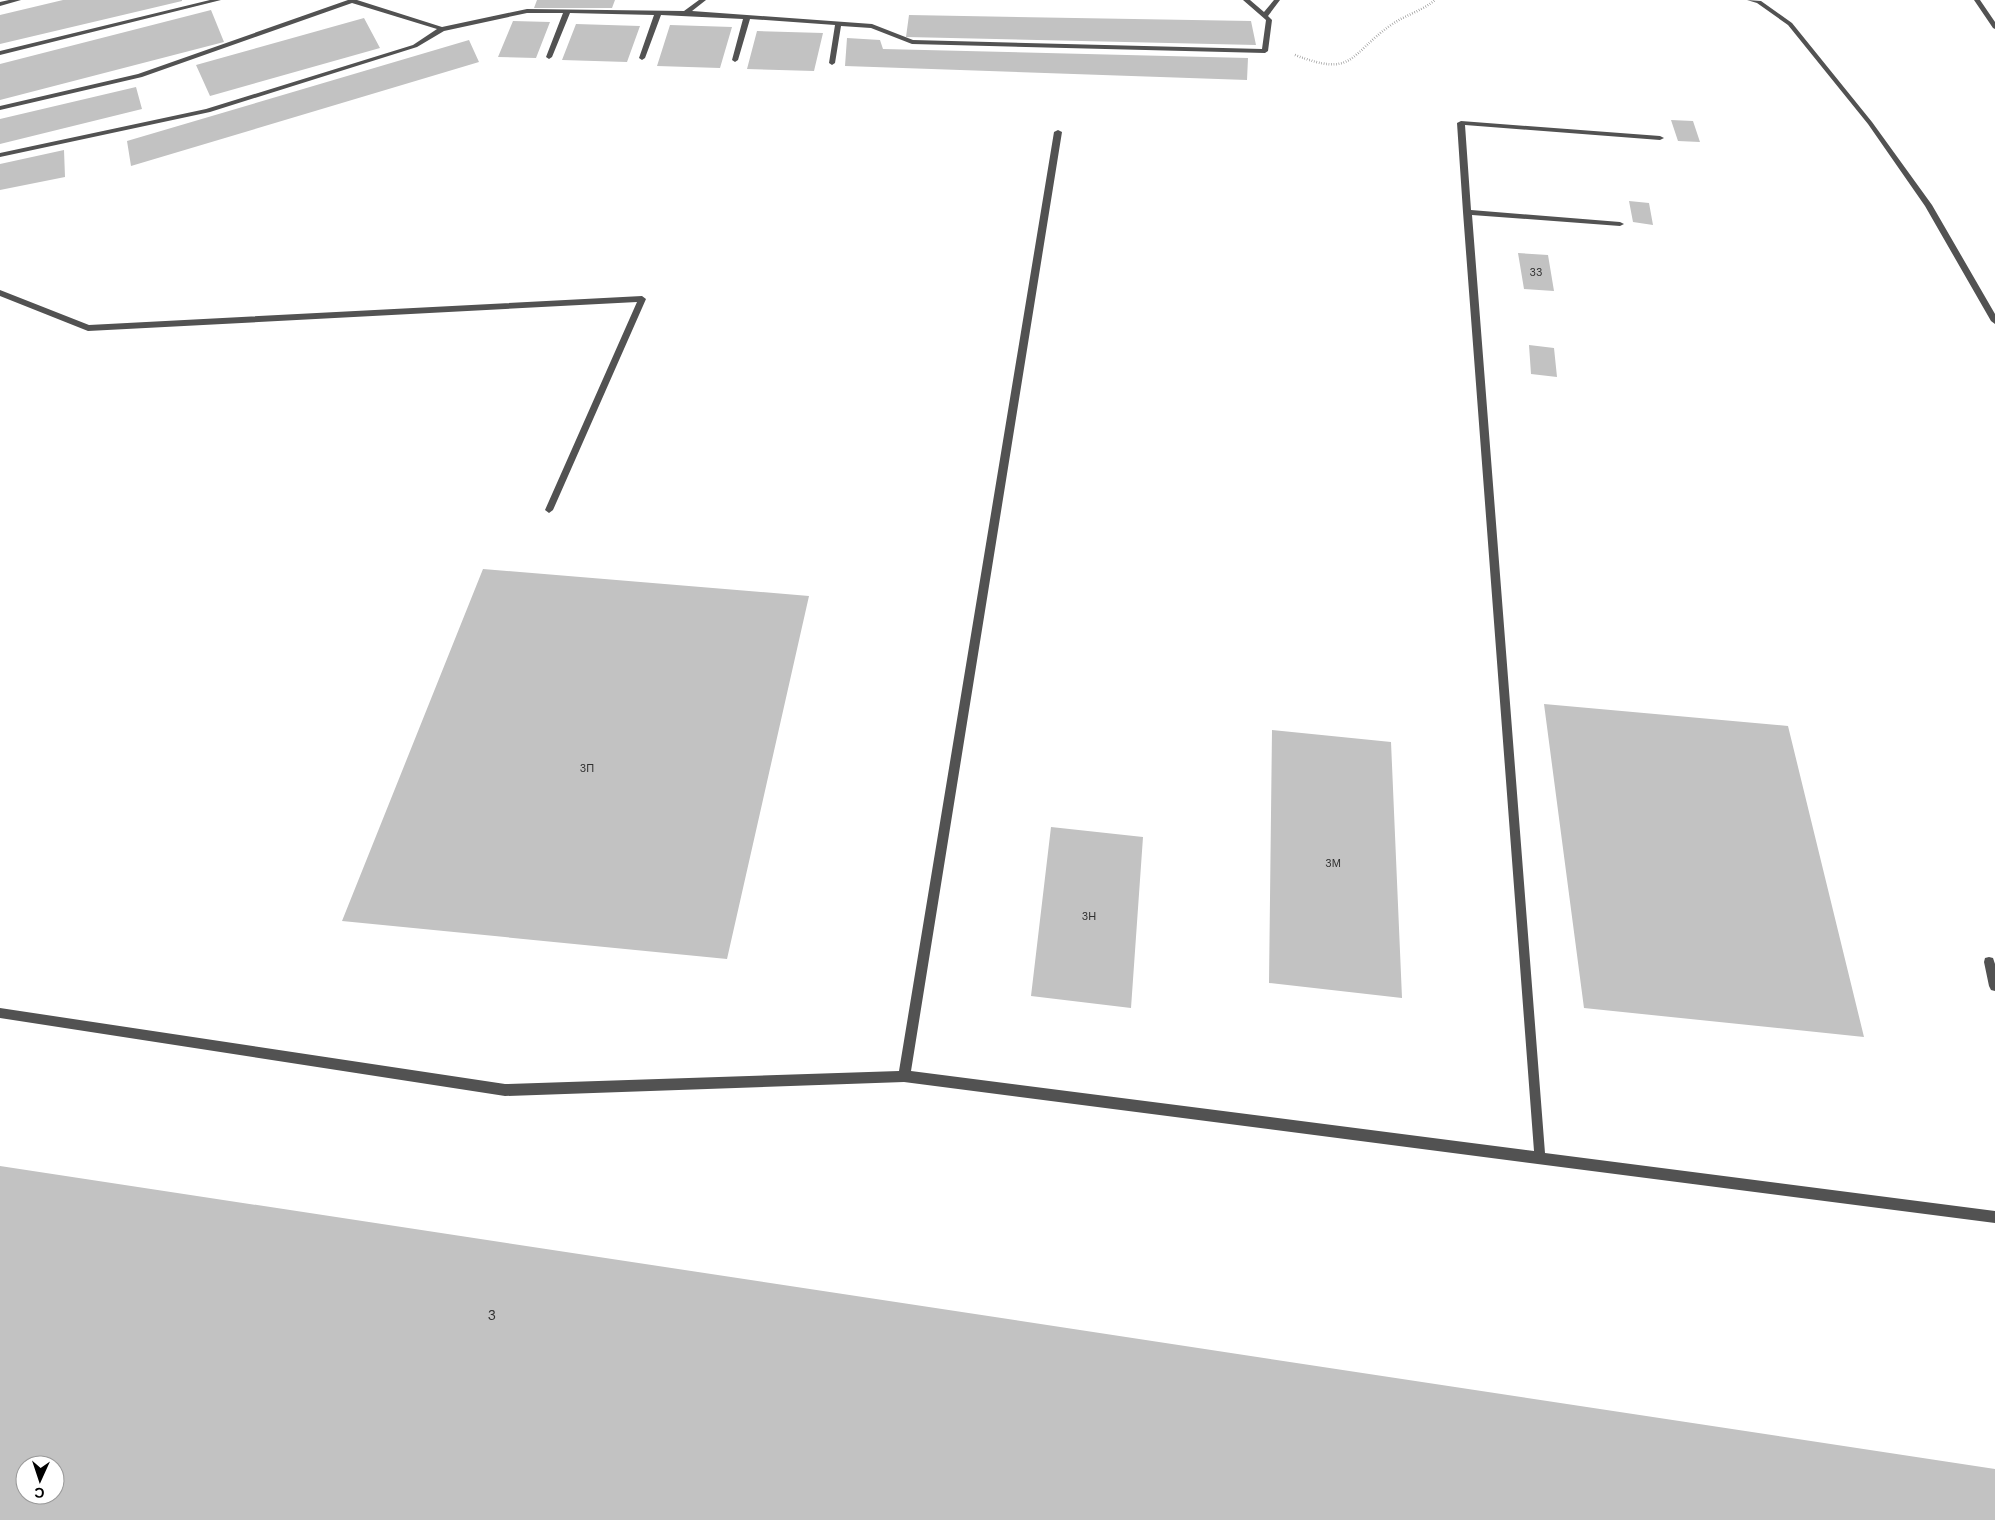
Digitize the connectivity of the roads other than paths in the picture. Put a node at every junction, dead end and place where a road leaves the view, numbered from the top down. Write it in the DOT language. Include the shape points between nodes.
graph roads {
  1 [pos="18,0"];
  2 [pos="218,0"];
  3 [pos="354,0"];
  4 [pos="703,0"];
  5 [pos="1246,0"];
  6 [pos="1277,0"];
  7 [pos="1750,0"];
  8 [pos="1977,0"];
  9 [pos="0,4"];
  10 [pos="568,12"];
  11 [pos="658,13"];
  12 [pos="686,14"];
  13 [pos="1264,16"];
  14 [pos="747,17"];
  15 [pos="838,24"];
  16 [pos="1995,27"];
  17 [pos="442,29"];
  18 [pos="0,53"];
  19 [pos="549,56"];
  20 [pos="642,58"];
  21 [pos="735,60"];
  22 [pos="832,63"];
  23 [pos="0,108"];
  24 [pos="1058,132"];
  25 [pos="1660,138"];
  26 [pos="0,156"];
  27 [pos="1467,212"];
  28 [pos="1620,224"];
  29 [pos="0,293"];
  30 [pos="1995,321"];
  31 [pos="549,510"];
  32 [pos="1989,962"];
  33 [pos="1995,986"];
  34 [pos="0,1013"];
  35 [pos="904,1076"];
  36 [pos="1540,1158"];
  37 [pos="1995,1217"];
  1 -- 9 [label="lane"];
  2 -- 18 [label="lane"];
  3 -- 17 [label="lane"];
  3 -- 23 [label="lane" via="140,76"];
  4 -- 12 [label="lane"];
  5 -- 13 [label="lane"];
  6 -- 13 [label="lane"];
  7 -- 30 [label="lane" via="1759,2 1790,24 1870,123 1928,205"];
  8 -- 16 [label="lane"];
  10 -- 11 [label="lane"];
  10 -- 17 [label="lane" via="527,11"];
  10 -- 19 [label="lane"];
  11 -- 12 [label="lane"];
  11 -- 20 [label="lane"];
  12 -- 14 [label="lane"];
  13 -- 15 [label="lane" via="1268,20 1265,51 912,42 872,26"];
  14 -- 15 [label="lane"];
  14 -- 21 [label="lane"];
  15 -- 22 [label="lane"];
  17 -- 26 [label="lane" via="415,46 208,111"];
  24 -- 35 [label="lane"];
  25 -- 27 [label="lane" via="1461,123"];
  27 -- 28 [label="lane"];
  27 -- 36 [label="lane"];
  29 -- 31 [label="lane" via="88,328 642,299"];
  32 -- 33 [label="lane"];
  34 -- 35 [label="lane" via="505,1090"];
  35 -- 36 [label="lane"];
  36 -- 37 [label="lane"];
}
